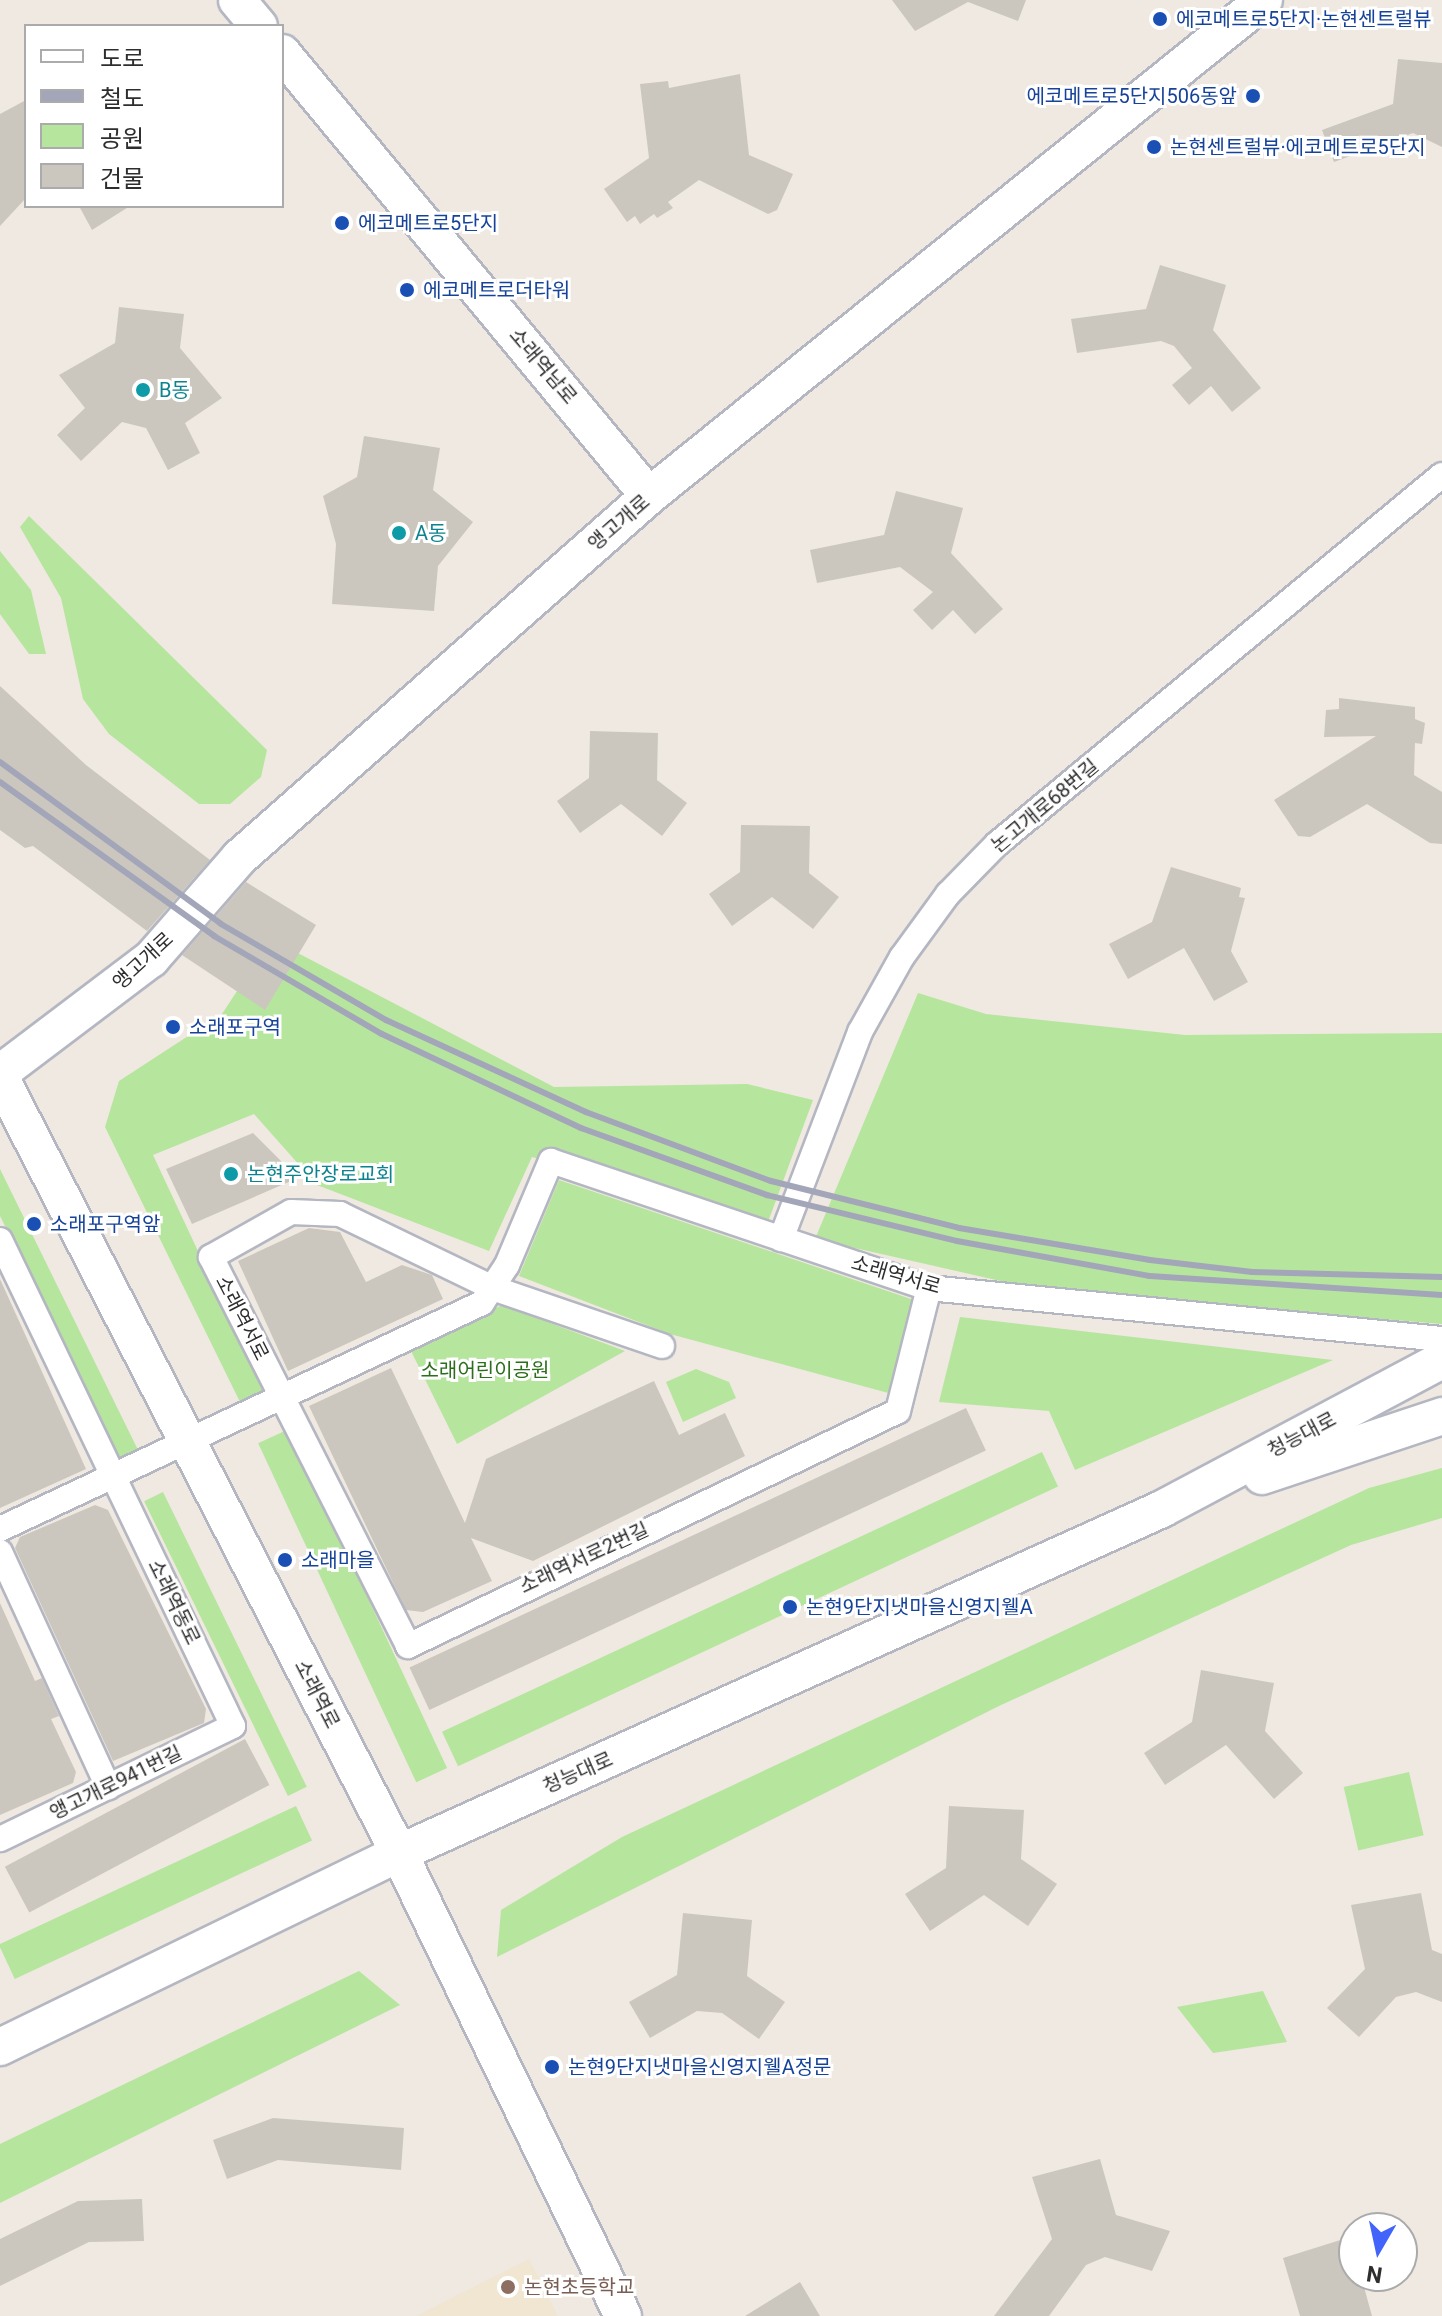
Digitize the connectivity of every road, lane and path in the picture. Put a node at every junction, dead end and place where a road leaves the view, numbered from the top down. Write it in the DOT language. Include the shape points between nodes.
graph roads {
  1 [pos="237,0"];
  2 [pos="1264,0"];
  3 [pos="257,24"];
  4 [pos="284,55"];
  5 [pos="1442,475"];
  6 [pos="649,496"];
  7 [pos="0,1075"];
  8 [pos="781,1239"];
  9 [pos="0,1240"];
  10 [pos="493,1288"];
  11 [pos="929,1288"];
  12 [pos="1442,1339"];
  13 [pos="662,1346"];
  14 [pos="1442,1360"];
  15 [pos="284,1400"];
  16 [pos="1442,1416"];
  17 [pos="188,1444"];
  18 [pos="114,1479"];
  19 [pos="1162,1509"];
  20 [pos="0,1529"];
  21 [pos="0,1552"];
  22 [pos="233,1726"];
  23 [pos="108,1787"];
  24 [pos="0,1839"];
  25 [pos="399,1853"];
  26 [pos="0,2047"];
  27 [pos="623,2316"];
  1 -- 3 [label="street"];
  2 -- 6 [label="street, 앵고개로"];
  4 -- 6 [label="street, 소래역남로"];
  5 -- 8 [label="street, 논고개로68번길" via="997,844 948,894 902,957 860,1032"];
  6 -- 7 [label="street, 앵고개로" via="239,858 151,959"];
  7 -- 17 [label="street, 소래역로"];
  8 -- 10 [label="street, 소래역서로" via="551,1161"];
  8 -- 11 [label="street, 소래역서로"];
  9 -- 18 [label="street, 소래역동로"];
  10 -- 13 [label="street, 소래역서로"];
  10 -- 15 [label="street, 소래역서로" via="482,1303"];
  10 -- 15 [label="street, 소래역서로" via="340,1214 291,1212 211,1257"];
  11 -- 12 [label="street, 소래역서로"];
  11 -- 15 [label="street, 소래역서로2번길" via="898,1411 408,1646"];
  14 -- 19 [label="street, 청능대로"];
  15 -- 17 [label="street, 소래역서로"];
  16 -- 19 [label="street, 청능대로"];
  17 -- 18 [label="street"];
  17 -- 25 [label="street, 소래역로"];
  18 -- 20 [label="street"];
  18 -- 22 [label="street, 소래역동로"];
  19 -- 25 [label="street, 청능대로"];
  21 -- 23 [label="street"];
  22 -- 23 [label="street, 앵고개로941번길"];
  23 -- 24 [label="street, 앵고개로941번길"];
  25 -- 26 [label="street, 청능대로"];
  25 -- 27 [label="street, 소래역로"];
}
